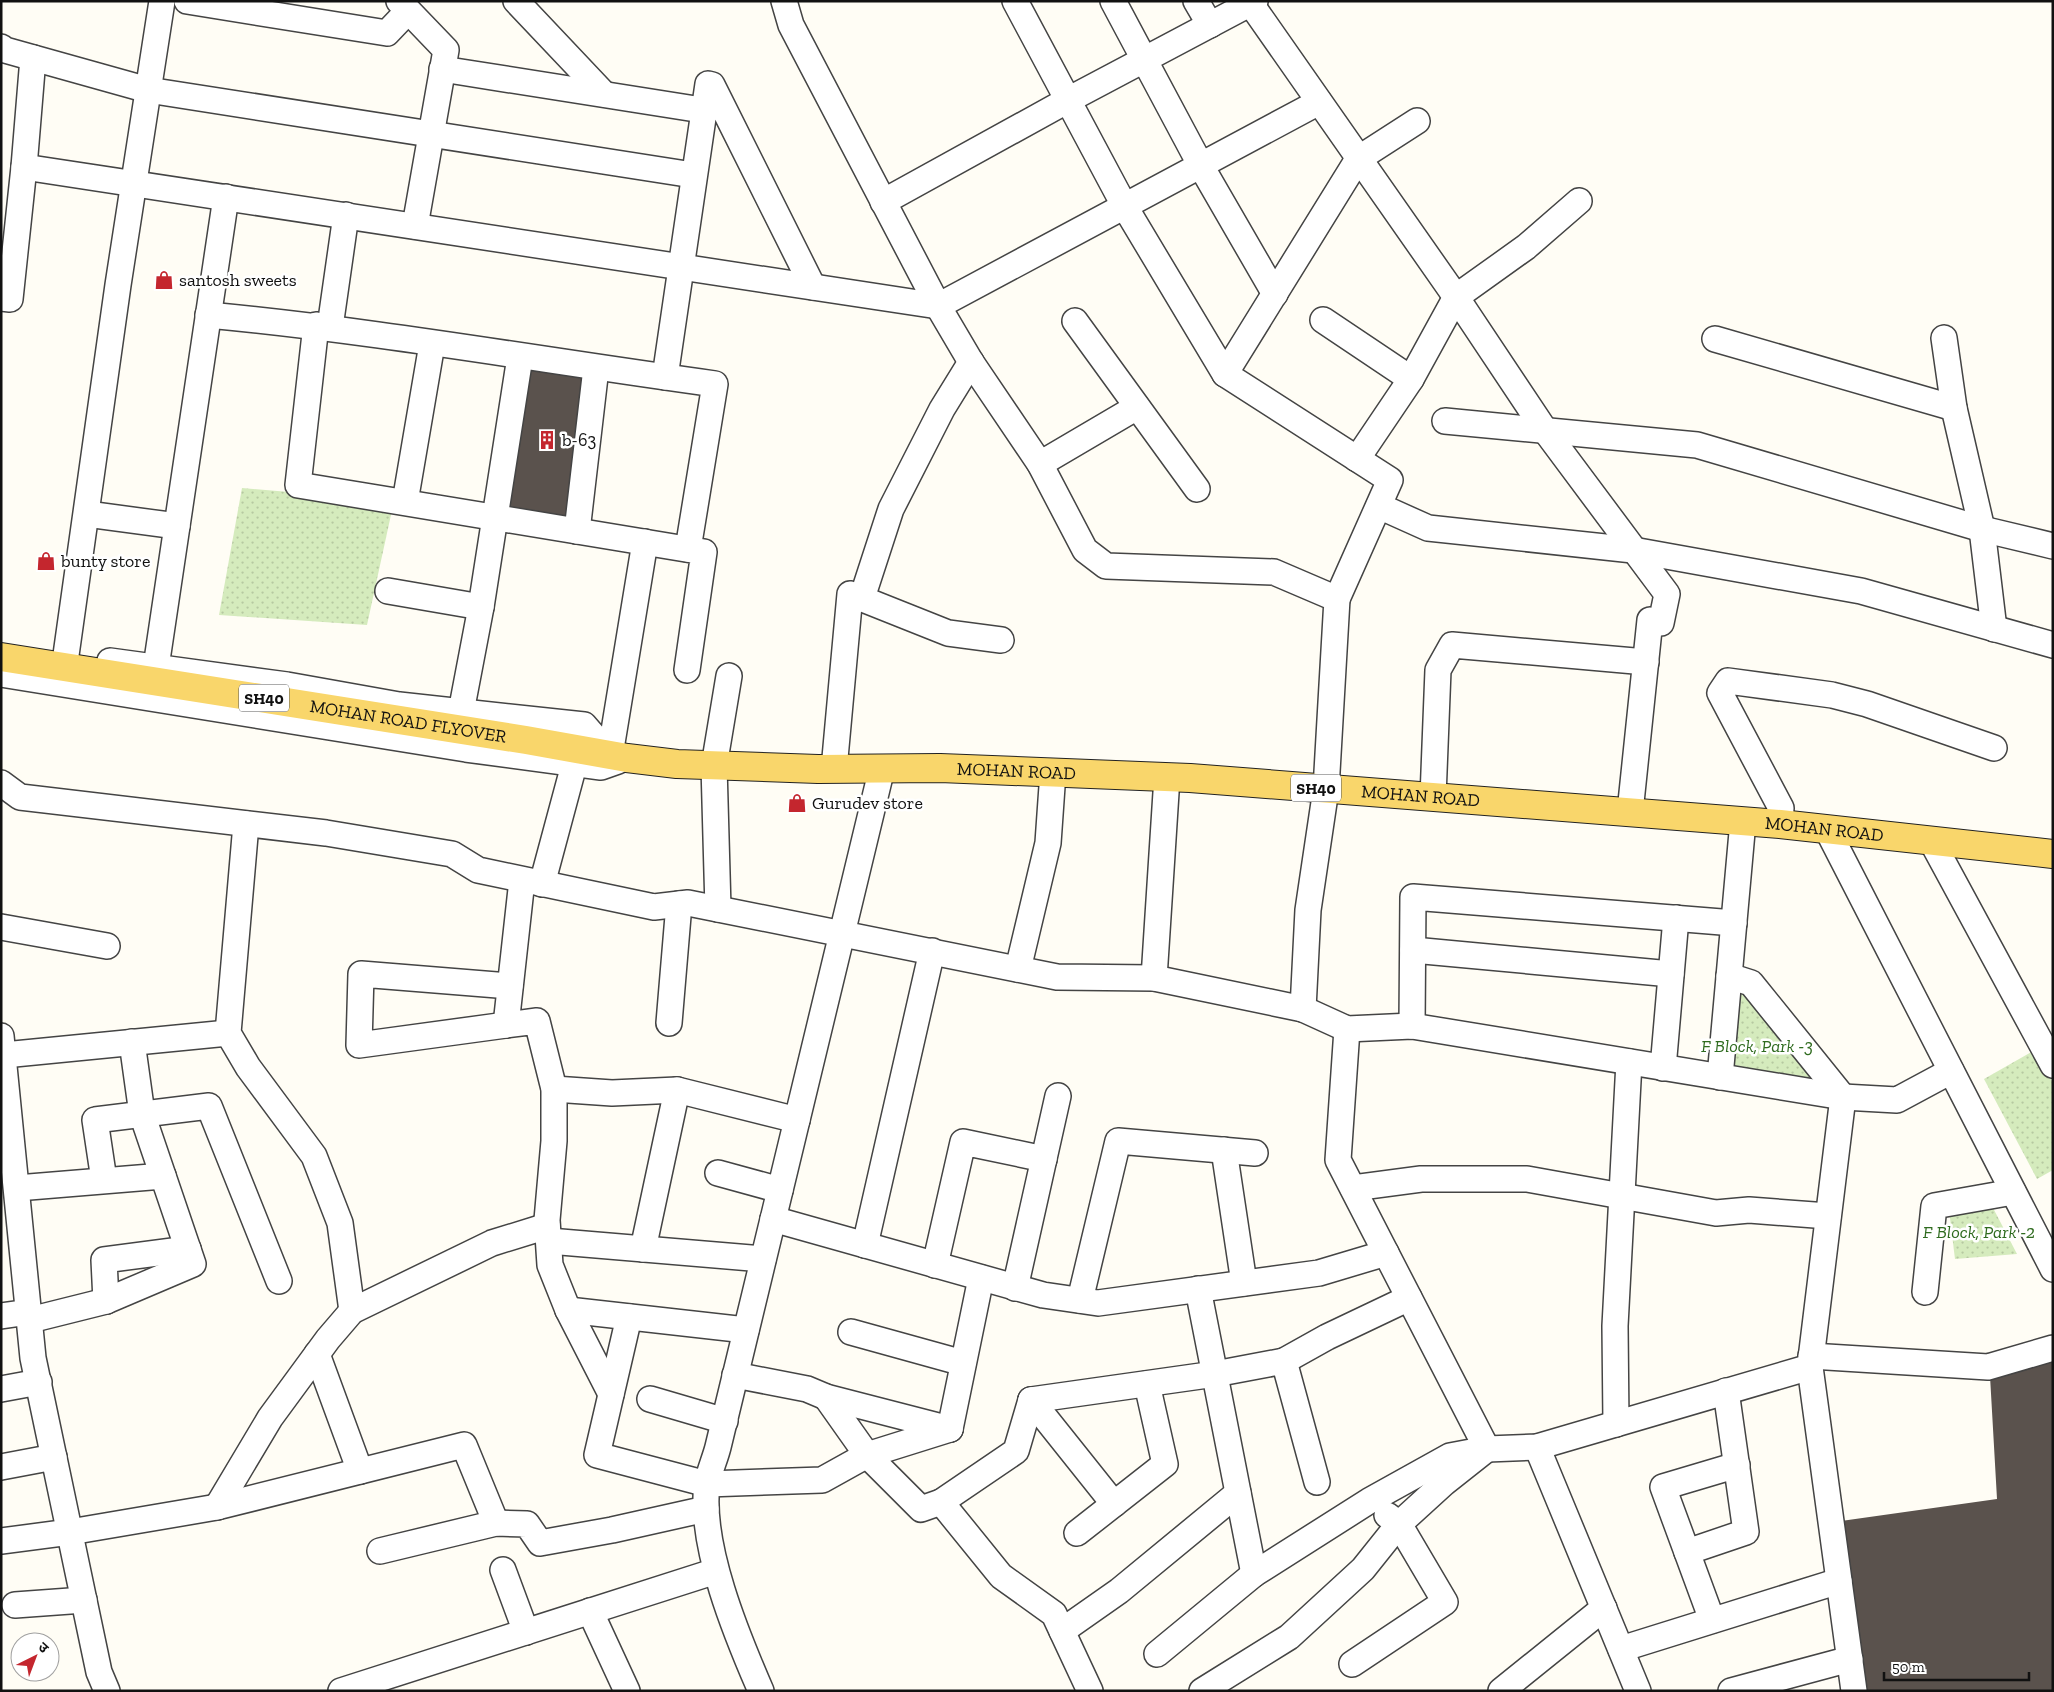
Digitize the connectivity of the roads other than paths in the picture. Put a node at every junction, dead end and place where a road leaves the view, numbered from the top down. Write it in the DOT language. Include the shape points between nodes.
graph roads {
  1 [pos="162,1"];
  2 [pos="187,1"];
  3 [pos="516,1"];
  4 [pos="784,1"];
  5 [pos="1015,1"];
  6 [pos="1113,1"];
  7 [pos="1196,1"];
  8 [pos="1253,2"];
  9 [pos="403,6"];
  10 [pos="1210,25"];
  11 [pos="1,47"];
  12 [pos="33,58"];
  13 [pos="444,59"];
  14 [pos="1144,60"];
  15 [pos="148,90"];
  16 [pos="604,94"];
  17 [pos="1068,100"];
  18 [pos="1319,102"];
  19 [pos="702,110"];
  20 [pos="1418,121"];
  21 [pos="431,134"];
  22 [pos="1358,159"];
  23 [pos="1201,166"];
  24 [pos="24,167"];
  25 [pos="693,175"];
  26 [pos="134,183"];
  27 [pos="226,197"];
  28 [pos="1579,201"];
  29 [pos="883,202"];
  30 [pos="1125,207"];
  31 [pos="346,215"];
  32 [pos="415,226"];
  33 [pos="680,267"];
  34 [pos="813,287"];
  35 [pos="1275,294"];
  36 [pos="1456,297"];
  37 [pos="1,298"];
  38 [pos="938,306"];
  39 [pos="208,315"];
  40 [pos="1323,320"];
  41 [pos="1075,321"];
  42 [pos="323,326"];
  43 [pos="1716,338"];
  44 [pos="1944,338"];
  45 [pos="432,344"];
  46 [pos="520,357"];
  47 [pos="971,362"];
  48 [pos="596,368"];
  49 [pos="1225,374"];
  50 [pos="666,377"];
  51 [pos="1411,379"];
  52 [pos="1137,407"];
  53 [pos="1954,408"];
  54 [pos="1445,422"];
  55 [pos="1544,429"];
  56 [pos="1357,459"];
  57 [pos="1040,464"];
  58 [pos="1197,489"];
  59 [pos="405,502"];
  60 [pos="1379,506"];
  61 [pos="87,514"];
  62 [pos="495,517"];
  63 [pos="177,526"];
  64 [pos="1982,528"];
  65 [pos="577,531"];
  66 [pos="645,542"];
  67 [pos="2053,546"];
  68 [pos="688,549"];
  69 [pos="1633,550"];
  70 [pos="388,590"];
  71 [pos="862,598"];
  72 [pos="1337,599"];
  73 [pos="481,607"];
  74 [pos="1994,629"];
  75 [pos="1001,640"];
  76 [pos="1,644"];
  77 [pos="2053,645"];
  78 [pos="66,655"];
  79 [pos="1,657"];
  80 [pos="1646,662"];
  81 [pos="156,667"];
  82 [pos="687,670"];
  83 [pos="1,674"];
  84 [pos="729,676"];
  85 [pos="461,712"];
  86 [pos="1994,748"];
  87 [pos="577,756"];
  88 [pos="619,757"];
  89 [pos="714,766"];
  90 [pos="882,768"];
  91 [pos="834,769"];
  92 [pos="1053,772"];
  93 [pos="1167,777"];
  94 [pos="1326,788"];
  95 [pos="3,790"];
  96 [pos="1433,797"];
  97 [pos="1630,812"];
  98 [pos="1743,821"];
  99 [pos="246,824"];
  100 [pos="1780,824"];
  101 [pos="1827,829"];
  102 [pos="1930,840"];
  103 [pos="2053,854"];
  104 [pos="532,882"];
  105 [pos="679,904"];
  106 [pos="718,909"];
  107 [pos="1676,918"];
  108 [pos="1734,922"];
  109 [pos="1,927"];
  110 [pos="842,932"];
  111 [pos="107,946"];
  112 [pos="1413,950"];
  113 [pos="932,951"];
  114 [pos="1018,969"];
  115 [pos="1672,974"];
  116 [pos="1729,976"];
  117 [pos="1154,978"];
  118 [pos="510,986"];
  119 [pos="1303,1009"];
  120 [pos="669,1022"];
  121 [pos="506,1025"];
  122 [pos="1412,1026"];
  123 [pos="1347,1029"];
  124 [pos="228,1033"];
  125 [pos="132,1042"];
  126 [pos="2,1045"];
  127 [pos="1628,1062"];
  128 [pos="2053,1065"];
  129 [pos="1663,1068"];
  130 [pos="1951,1071"];
  131 [pos="1720,1077"];
  132 [pos="554,1089"];
  133 [pos="677,1090"];
  134 [pos="4,1091"];
  135 [pos="1058,1096"];
  136 [pos="1843,1097"];
  137 [pos="142,1114"];
  138 [pos="796,1120"];
  139 [pos="1224,1150"];
  140 [pos="1255,1153"];
  141 [pos="1044,1159"];
  142 [pos="11,1173"];
  143 [pos="718,1173"];
  144 [pos="163,1176"];
  145 [pos="104,1180"];
  146 [pos="1352,1188"];
  147 [pos="780,1190"];
  148 [pos="2013,1192"];
  149 [pos="1622,1195"];
  150 [pos="1828,1216"];
  151 [pos="773,1219"];
  152 [pos="548,1233"];
  153 [pos="12,1243"];
  154 [pos="864,1245"];
  155 [pos="188,1248"];
  156 [pos="643,1249"];
  157 [pos="1386,1253"];
  158 [pos="763,1259"];
  159 [pos="935,1265"];
  160 [pos="2053,1269"];
  161 [pos="981,1278"];
  162 [pos="279,1281"];
  163 [pos="1244,1283"];
  164 [pos="1015,1288"];
  165 [pos="1198,1290"];
  166 [pos="1925,1292"];
  167 [pos="1410,1298"];
  168 [pos="1080,1300"];
  169 [pos="106,1301"];
  170 [pos="568,1310"];
  171 [pos="352,1311"];
  172 [pos="1,1316"];
  173 [pos="29,1316"];
  174 [pos="629,1317"];
  175 [pos="746,1330"];
  176 [pos="851,1332"];
  177 [pos="2053,1348"];
  178 [pos="317,1354"];
  179 [pos="1284,1361"];
  180 [pos="1810,1361"];
  181 [pos="963,1364"];
  182 [pos="1215,1374"];
  183 [pos="736,1375"];
  184 [pos="38,1382"];
  185 [pos="1147,1384"];
  186 [pos="1,1389"];
  187 [pos="1726,1391"];
  188 [pos="611,1394"];
  189 [pos="650,1398"];
  190 [pos="826,1398"];
  191 [pos="1031,1400"];
  192 [pos="725,1421"];
  193 [pos="1616,1424"];
  194 [pos="950,1429"];
  195 [pos="1537,1448"];
  196 [pos="1488,1449"];
  197 [pos="867,1455"];
  198 [pos="54,1457"];
  199 [pos="1737,1465"];
  200 [pos="1,1467"];
  201 [pos="360,1471"];
  202 [pos="1317,1482"];
  203 [pos="707,1484"];
  204 [pos="1238,1494"];
  205 [pos="1369,1501"];
  206 [pos="941,1502"];
  207 [pos="1114,1504"];
  208 [pos="217,1506"];
  209 [pos="706,1509"];
  210 [pos="496,1523"];
  211 [pos="1398,1524"];
  212 [pos="70,1532"];
  213 [pos="1077,1533"];
  214 [pos="1,1541"];
  215 [pos="380,1552"];
  216 [pos="1687,1552"];
  217 [pos="503,1570"];
  218 [pos="716,1571"];
  219 [pos="1254,1574"];
  220 [pos="1839,1581"];
  221 [pos="84,1600"];
  222 [pos="15,1604"];
  223 [pos="1604,1608"];
  224 [pos="590,1611"];
  225 [pos="1712,1620"];
  226 [pos="1062,1631"];
  227 [pos="526,1632"];
  228 [pos="1621,1649"];
  229 [pos="1157,1654"];
  230 [pos="1850,1659"];
  231 [pos="1352,1664"];
  232 [pos="1777,1685"];
  233 [pos="1630,1687"];
  234 [pos="107,1691"];
  235 [pos="341,1691"];
  236 [pos="627,1691"];
  237 [pos="761,1691"];
  238 [pos="1090,1691"];
  239 [pos="1202,1691"];
  240 [pos="1501,1691"];
  241 [pos="1732,1691"];
  242 [pos="1854,1691"];
  1 -- 15 [label="street"];
  2 -- 9 [label="street" via="387,33"];
  3 -- 16 [label="street"];
  4 -- 29 [label="street" via="791,25"];
  5 -- 17 [label="street"];
  6 -- 14 [label="street"];
  7 -- 10 [label="street"];
  8 -- 10 [label="street"];
  8 -- 18 [label="street"];
  9 -- 13 [label="street"];
  10 -- 14 [label="street"];
  11 -- 12 [label="street"];
  12 -- 15 [label="street"];
  12 -- 24 [label="street"];
  13 -- 16 [label="street"];
  13 -- 21 [label="street"];
  14 -- 17 [label="street"];
  14 -- 23 [label="street"];
  15 -- 21 [label="street"];
  15 -- 26 [label="street"];
  16 -- 19 [label="street"];
  17 -- 29 [label="street"];
  17 -- 30 [label="street"];
  18 -- 22 [label="street"];
  18 -- 23 [label="street"];
  19 -- 25 [label="street"];
  19 -- 34 [label="street" via="708,84 712,85"];
  20 -- 22 [label="street"];
  21 -- 25 [label="street"];
  21 -- 32 [label="street"];
  22 -- 35 [label="street"];
  22 -- 36 [label="street"];
  23 -- 30 [label="street"];
  23 -- 35 [label="street"];
  24 -- 26 [label="street"];
  24 -- 37 [label="street" via="10,299"];
  25 -- 33 [label="street"];
  26 -- 27 [label="street"];
  26 -- 61 [label="street"];
  27 -- 31 [label="street"];
  27 -- 39 [label="street"];
  28 -- 36 [label="street" via="1526,247"];
  29 -- 38 [label="street"];
  30 -- 38 [label="street"];
  30 -- 49 [label="street"];
  31 -- 32 [label="street"];
  31 -- 42 [label="street"];
  32 -- 33 [label="street"];
  33 -- 34 [label="street"];
  33 -- 50 [label="street"];
  34 -- 38 [label="street"];
  35 -- 49 [label="street"];
  36 -- 51 [label="street"];
  36 -- 55 [label="street"];
  38 -- 47 [label="street"];
  39 -- 42 [label="street"];
  39 -- 63 [label="street"];
  40 -- 51 [label="street"];
  41 -- 52 [label="street"];
  42 -- 45 [label="street"];
  42 -- 59 [label="street" via="298,485"];
  43 -- 53 [label="street"];
  44 -- 53 [label="street"];
  45 -- 46 [label="street"];
  45 -- 59 [label="street"];
  46 -- 48 [label="street"];
  46 -- 62 [label="street"];
  47 -- 57 [label="street"];
  47 -- 71 [label="street" via="942,409 891,509"];
  48 -- 50 [label="street"];
  48 -- 65 [label="street"];
  49 -- 56 [label="street"];
  50 -- 68 [label="street" via="715,384"];
  51 -- 56 [label="street"];
  52 -- 57 [label="street"];
  52 -- 58 [label="street"];
  53 -- 64 [label="street"];
  54 -- 55 [label="street"];
  55 -- 64 [label="street" via="1697,445"];
  55 -- 69 [label="street"];
  56 -- 60 [label="street" via="1390,480"];
  57 -- 72 [label="street" via="1085,550 1106,566 1274,572"];
  59 -- 62 [label="street"];
  60 -- 69 [label="street" via="1428,528"];
  60 -- 72 [label="street"];
  61 -- 63 [label="street"];
  61 -- 78 [label="street"];
  62 -- 65 [label="street"];
  62 -- 73 [label="street"];
  63 -- 81 [label="street"];
  64 -- 67 [label="street"];
  64 -- 74 [label="street"];
  65 -- 66 [label="street"];
  66 -- 68 [label="street"];
  66 -- 88 [label="street"];
  68 -- 82 [label="street" via="704,552"];
  69 -- 74 [label="street" via="1861,591"];
  69 -- 80 [label="street" via="1667,594 1661,622 1650,620"];
  70 -- 73 [label="street"];
  71 -- 75 [label="street" via="948,633"];
  71 -- 91 [label="street" via="850,594"];
  72 -- 94 [label="street"];
  73 -- 85 [label="street"];
  74 -- 77 [label="street"];
  76 -- 78 [label="street"];
  78 -- 81 [label="street"];
  79 -- 87 [label="main road, MOHAN ROAD FLYOVER / SH40" via="526,740"];
  80 -- 96 [label="street" via="1452,645 1438,670"];
  80 -- 97 [label="street"];
  81 -- 85 [label="street"];
  83 -- 87 [label="street" via="466,749"];
  84 -- 89 [label="street"];
  85 -- 88 [label="street" via="584,725"];
  86 -- 100 [label="street" via="1832,695 1728,681 1720,693 1781,808"];
  87 -- 88 [label="main road, MOHAN ROAD / SH40"];
  87 -- 104 [label="street"];
  88 -- 89 [label="main road, MOHAN ROAD / SH40"];
  89 -- 91 [label="main road, MOHAN ROAD / SH40"];
  89 -- 106 [label="street"];
  90 -- 91 [label="main road, MOHAN ROAD / SH40"];
  90 -- 92 [label="main road, MOHAN ROAD / SH40"];
  90 -- 110 [label="street"];
  92 -- 93 [label="main road, MOHAN ROAD / SH40"];
  92 -- 114 [label="street" via="1048,843"];
  93 -- 94 [label="main road, MOHAN ROAD / SH40"];
  93 -- 117 [label="street"];
  94 -- 96 [label="main road, MOHAN ROAD / SH40"];
  94 -- 119 [label="street" via="1308,910"];
  95 -- 99 [label="street" via="20,797"];
  96 -- 97 [label="main road, MOHAN ROAD / SH40"];
  97 -- 98 [label="main road, MOHAN ROAD / SH40"];
  98 -- 100 [label="main road, MOHAN ROAD / SH40"];
  98 -- 108 [label="street"];
  99 -- 104 [label="street" via="326,833 452,854 478,870"];
  99 -- 124 [label="street"];
  100 -- 101 [label="main road, MOHAN ROAD / SH40"];
  101 -- 102 [label="main road, MOHAN ROAD / SH40"];
  101 -- 130 [label="street"];
  102 -- 103 [label="main road, MOHAN ROAD / SH40"];
  102 -- 128 [label="street"];
  104 -- 105 [label="street" via="654,907"];
  104 -- 118 [label="street"];
  105 -- 106 [label="street"];
  105 -- 120 [label="street"];
  106 -- 110 [label="street"];
  107 -- 108 [label="street"];
  107 -- 112 [label="street" via="1413,897"];
  107 -- 115 [label="street"];
  108 -- 116 [label="street"];
  109 -- 111 [label="street"];
  110 -- 113 [label="street"];
  110 -- 138 [label="street"];
  112 -- 115 [label="street"];
  112 -- 122 [label="street"];
  113 -- 114 [label="street"];
  113 -- 154 [label="street"];
  114 -- 117 [label="street" via="1057,977"];
  115 -- 129 [label="street"];
  116 -- 131 [label="street"];
  116 -- 136 [label="street" via="1751,983"];
  117 -- 119 [label="street"];
  118 -- 121 [label="street"];
  118 -- 121 [label="street" via="362,974 359,1045"];
  119 -- 123 [label="street"];
  121 -- 132 [label="street" via="537,1021"];
  122 -- 123 [label="street"];
  122 -- 127 [label="street"];
  123 -- 146 [label="street" via="1338,1160"];
  124 -- 125 [label="street"];
  124 -- 171 [label="street" via="248,1067 314,1156 340,1223"];
  125 -- 126 [label="street"];
  125 -- 137 [label="street"];
  126 -- 134 [label="street"];
  127 -- 129 [label="street"];
  127 -- 149 [label="street"];
  129 -- 131 [label="street"];
  130 -- 136 [label="street" via="1897,1100"];
  130 -- 148 [label="street"];
  131 -- 136 [label="street"];
  132 -- 133 [label="street" via="612,1093"];
  132 -- 152 [label="street"];
  133 -- 138 [label="street"];
  133 -- 156 [label="street"];
  134 -- 142 [label="street"];
  135 -- 141 [label="street"];
  136 -- 150 [label="street"];
  137 -- 144 [label="street"];
  137 -- 145 [label="street" via="95,1120"];
  137 -- 162 [label="street" via="209,1106"];
  138 -- 147 [label="street"];
  139 -- 140 [label="street"];
  139 -- 163 [label="street"];
  139 -- 168 [label="street" via="1118,1141"];
  141 -- 159 [label="street" via="963,1142"];
  141 -- 164 [label="street"];
  142 -- 145 [label="street"];
  142 -- 153 [label="street"];
  143 -- 147 [label="street"];
  144 -- 145 [label="street"];
  144 -- 155 [label="street"];
  146 -- 149 [label="street" via="1421,1179 1527,1179"];
  146 -- 157 [label="street"];
  147 -- 151 [label="street"];
  148 -- 160 [label="street"];
  148 -- 166 [label="street" via="1934,1206"];
  149 -- 150 [label="street" via="1716,1213 1749,1210"];
  149 -- 193 [label="street" via="1615,1326"];
  150 -- 180 [label="street"];
  151 -- 154 [label="street"];
  151 -- 158 [label="street"];
  152 -- 156 [label="street"];
  152 -- 170 [label="street" via="550,1265"];
  152 -- 171 [label="street" via="492,1244"];
  153 -- 173 [label="street"];
  154 -- 159 [label="street"];
  155 -- 169 [label="street" via="193,1264"];
  155 -- 169 [label="street" via="104,1260"];
  156 -- 158 [label="street"];
  157 -- 163 [label="street" via="1319,1273"];
  157 -- 167 [label="street"];
  158 -- 175 [label="street"];
  159 -- 161 [label="street"];
  161 -- 164 [label="street"];
  161 -- 181 [label="street"];
  163 -- 165 [label="street"];
  164 -- 168 [label="street"];
  165 -- 168 [label="street" via="1098,1303"];
  165 -- 182 [label="street"];
  167 -- 179 [label="street" via="1327,1336"];
  167 -- 196 [label="street"];
  169 -- 173 [label="street"];
  170 -- 174 [label="street"];
  170 -- 188 [label="street"];
  171 -- 178 [label="street"];
  172 -- 173 [label="street"];
  173 -- 184 [label="street"];
  174 -- 175 [label="street"];
  174 -- 188 [label="street"];
  175 -- 183 [label="street"];
  176 -- 181 [label="street"];
  177 -- 180 [label="street" via="1988,1367"];
  178 -- 201 [label="street"];
  178 -- 208 [label="street" via="270,1418"];
  179 -- 182 [label="street"];
  179 -- 202 [label="street"];
  180 -- 187 [label="street"];
  180 -- 220 [label="street"];
  181 -- 194 [label="street"];
  182 -- 185 [label="street"];
  182 -- 204 [label="street"];
  183 -- 190 [label="street" via="807,1389"];
  183 -- 192 [label="street"];
  184 -- 186 [label="street"];
  184 -- 198 [label="street"];
  185 -- 191 [label="street"];
  185 -- 207 [label="street" via="1165,1464"];
  187 -- 193 [label="street"];
  187 -- 199 [label="street"];
  188 -- 203 [label="street" via="597,1455"];
  189 -- 192 [label="street"];
  190 -- 194 [label="street"];
  190 -- 197 [label="street"];
  191 -- 206 [label="street" via="1016,1451"];
  191 -- 207 [label="street"];
  192 -- 203 [label="street"];
  193 -- 195 [label="street"];
  194 -- 197 [label="street"];
  195 -- 196 [label="street"];
  195 -- 223 [label="street"];
  196 -- 205 [label="street" via="1450,1456"];
  196 -- 211 [label="street"];
  197 -- 203 [label="street" via="822,1480"];
  197 -- 206 [label="street" via="921,1509"];
  198 -- 200 [label="street"];
  198 -- 212 [label="street"];
  199 -- 216 [label="street" via="1746,1532"];
  199 -- 216 [label="street" via="1663,1487"];
  201 -- 208 [label="street"];
  201 -- 210 [label="street" via="464,1445"];
  203 -- 209 [label="street"];
  204 -- 219 [label="street"];
  204 -- 226 [label="street" via="1119,1591"];
  205 -- 211 [label="street"];
  205 -- 219 [label="street"];
  206 -- 226 [label="street" via="1001,1576 1054,1614"];
  207 -- 213 [label="street"];
  208 -- 212 [label="street"];
  209 -- 210 [label="street" via="540,1543 527,1524"];
  209 -- 218 [label="street"];
  210 -- 215 [label="street"];
  211 -- 231 [label="street" via="1446,1602"];
  211 -- 239 [label="street" via="1363,1569 1290,1638"];
  212 -- 214 [label="street"];
  212 -- 221 [label="street"];
  216 -- 225 [label="street"];
  217 -- 227 [label="street"];
  218 -- 224 [label="street"];
  218 -- 237 [label="street"];
  219 -- 229 [label="street"];
  220 -- 225 [label="street"];
  220 -- 230 [label="street"];
  221 -- 222 [label="street"];
  221 -- 234 [label="street" via="99,1672"];
  223 -- 228 [label="street"];
  223 -- 240 [label="street"];
  224 -- 227 [label="street"];
  224 -- 236 [label="street"];
  225 -- 228 [label="street"];
  226 -- 238 [label="street"];
  227 -- 235 [label="street"];
  228 -- 233 [label="street"];
  230 -- 232 [label="street"];
  230 -- 242 [label="street"];
  232 -- 241 [label="street"];
}
